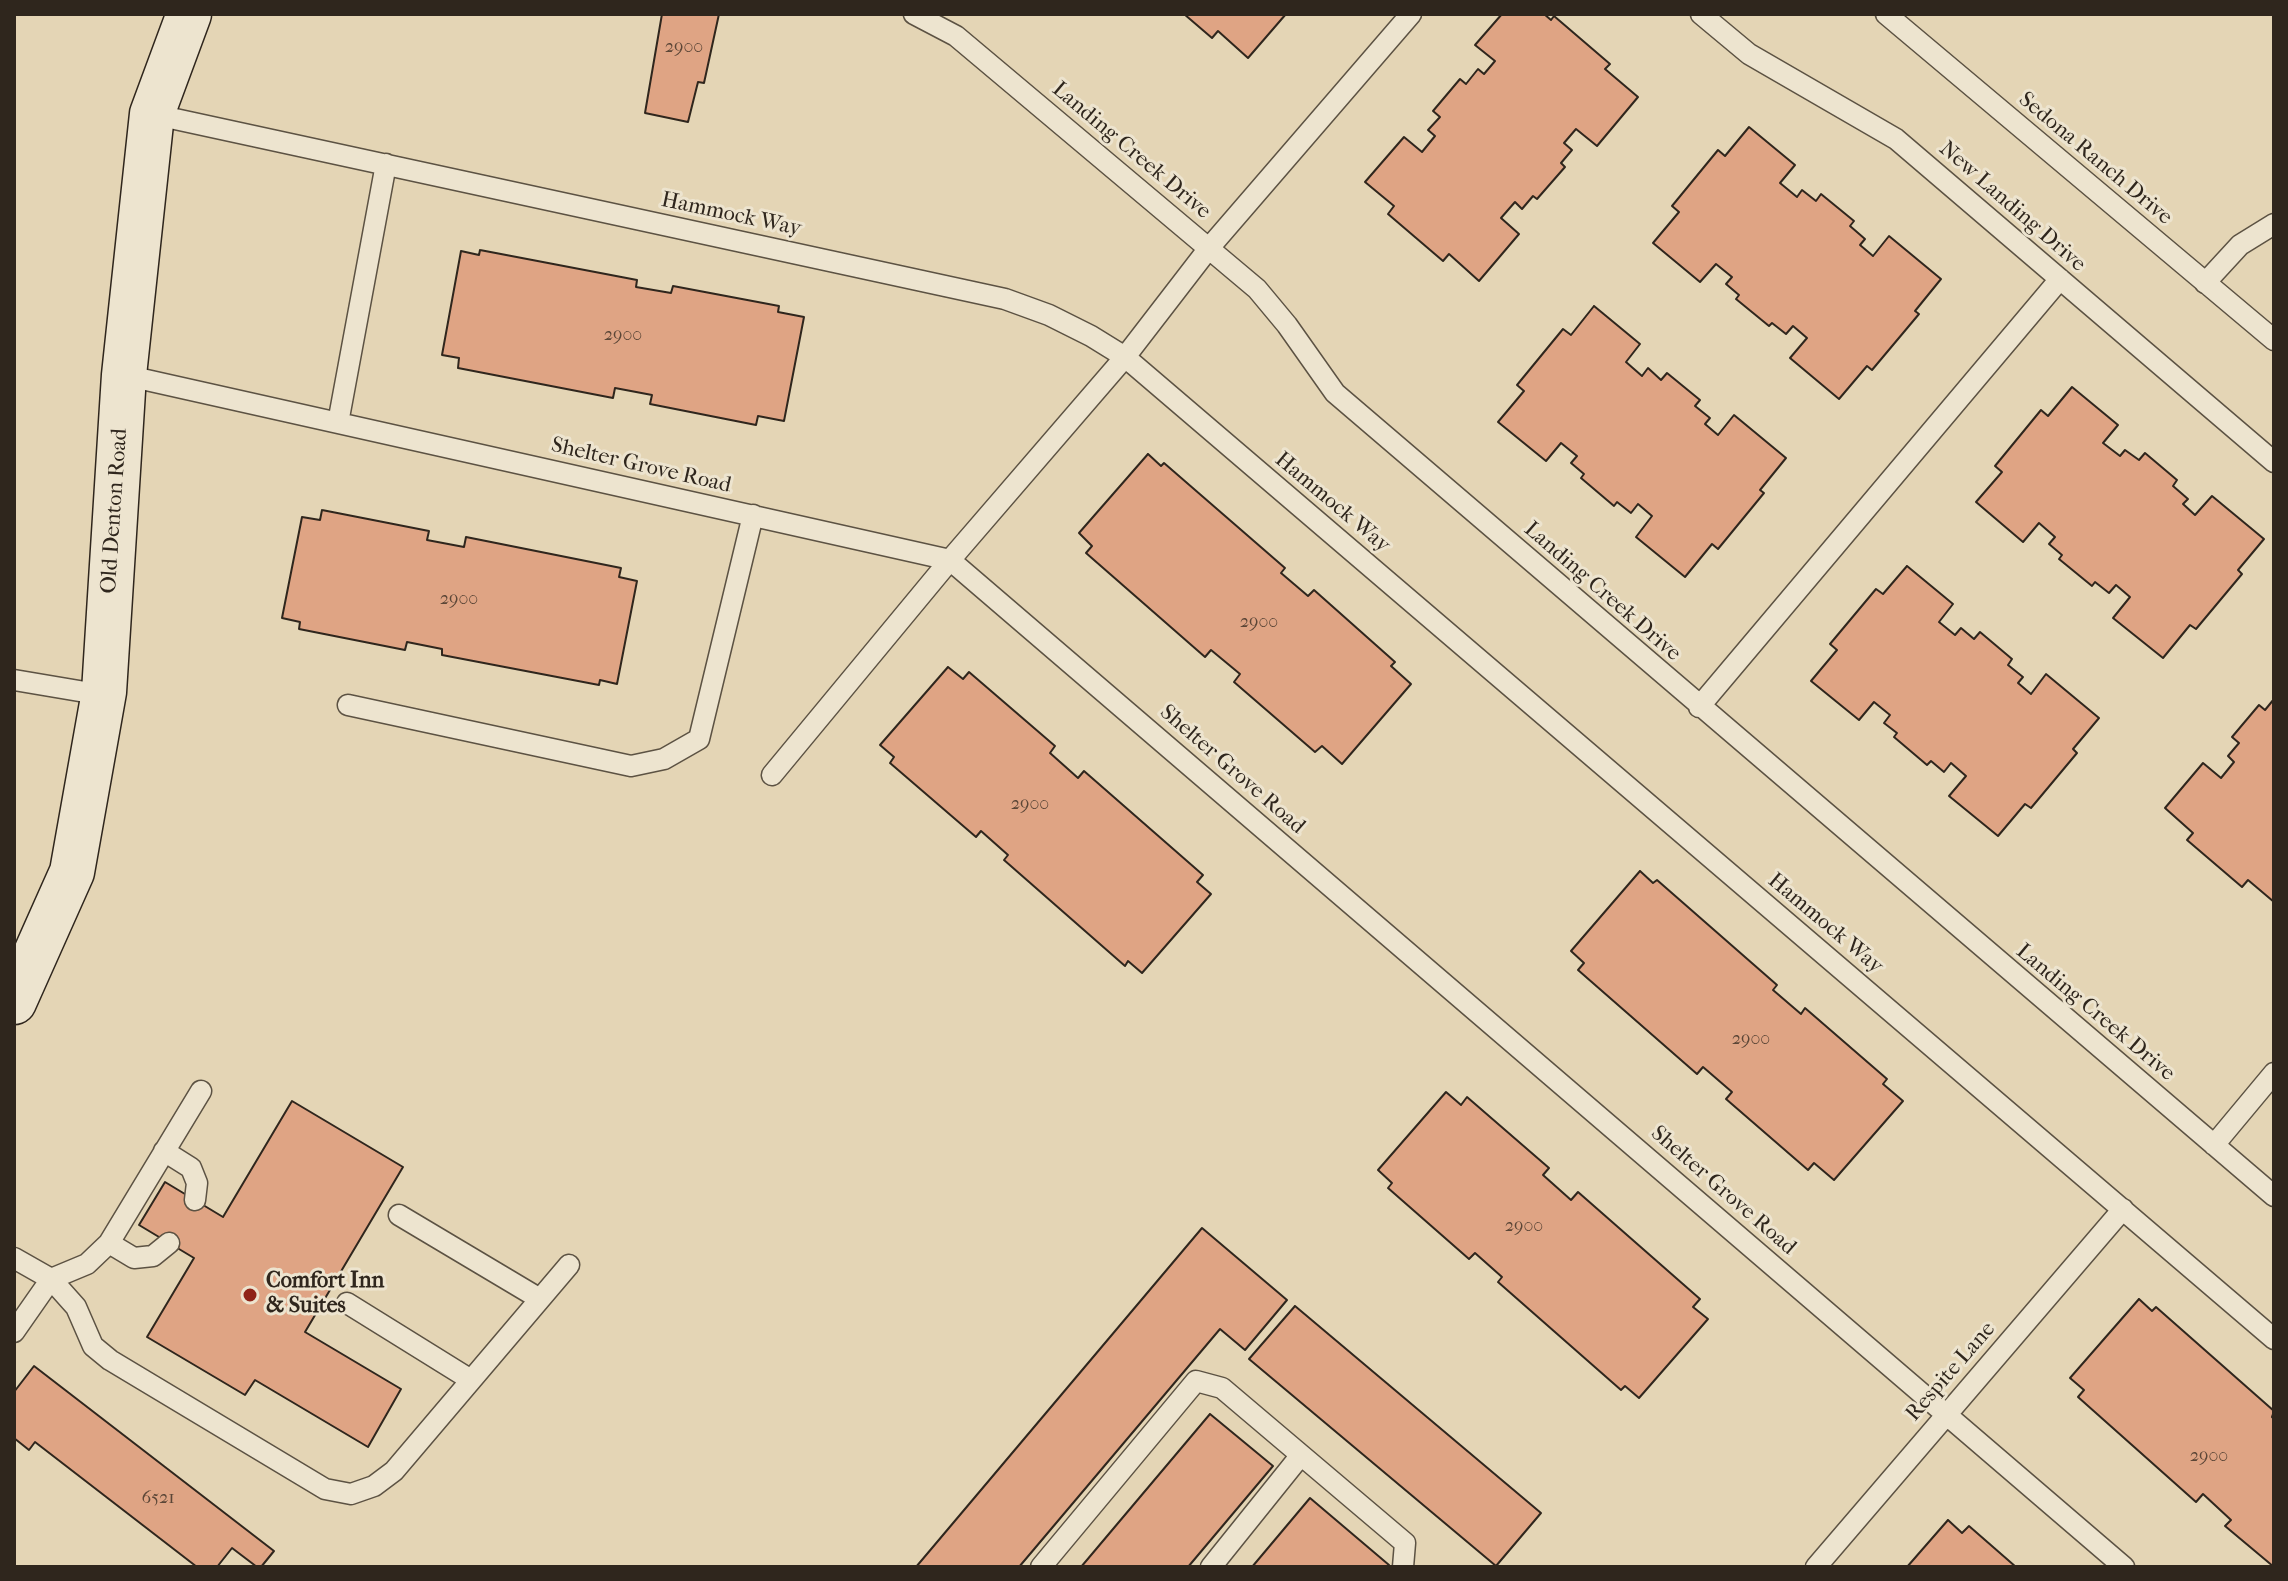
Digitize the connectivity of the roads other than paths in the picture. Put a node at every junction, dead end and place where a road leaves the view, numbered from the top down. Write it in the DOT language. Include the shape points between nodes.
graph roads {
  1 [pos="189,14"];
  2 [pos="914,14"];
  3 [pos="1411,14"];
  4 [pos="1701,14"];
  5 [pos="1886,14"];
  6 [pos="152,114"];
  7 [pos="386,164"];
  8 [pos="2274,224"];
  9 [pos="1209,248"];
  10 [pos="2060,279"];
  11 [pos="2205,283"];
  12 [pos="2274,340"];
  13 [pos="1125,357"];
  14 [pos="124,375"];
  15 [pos="338,423"];
  16 [pos="2274,462"];
  17 [pos="753,515"];
  18 [pos="950,560"];
  19 [pos="14,680"];
  20 [pos="103,695"];
  21 [pos="348,705"];
  22 [pos="1699,707"];
  23 [pos="772,775"];
  24 [pos="14,1002"];
  25 [pos="2274,1073"];
  26 [pos="201,1091"];
  27 [pos="2214,1145"];
  28 [pos="164,1151"];
  29 [pos="2274,1196"];
  30 [pos="195,1200"];
  31 [pos="2123,1209"];
  32 [pos="399,1215"];
  33 [pos="109,1243"];
  34 [pos="169,1243"];
  35 [pos="14,1258"];
  36 [pos="569,1265"];
  37 [pos="51,1279"];
  38 [pos="540,1299"];
  39 [pos="347,1303"];
  40 [pos="14,1332"];
  41 [pos="2274,1339"];
  42 [pos="471,1380"];
  43 [pos="1946,1414"];
  44 [pos="1301,1455"];
  45 [pos="1041,1567"];
  46 [pos="1211,1567"];
  47 [pos="1403,1567"];
  48 [pos="1816,1567"];
  49 [pos="2124,1567"];
  1 -- 6 [label="street, Old Denton Road"];
  2 -- 9 [label="lane, Landing Creek Drive" via="956,36"];
  3 -- 9 [label="lane"];
  4 -- 10 [label="lane, New Landing Drive" via="1749,54 1896,139"];
  5 -- 11 [label="lane, Sedona Ranch Drive"];
  6 -- 7 [label="lane, Hammock Way"];
  6 -- 14 [label="street, Old Denton Road"];
  7 -- 13 [label="lane, Hammock Way" via="1005,299 1049,315"];
  7 -- 15 [label="lane"];
  8 -- 11 [label="lane" via="2240,245"];
  9 -- 13 [label="lane"];
  9 -- 22 [label="lane, Landing Creek Drive" via="1257,289 1335,393"];
  10 -- 16 [label="lane, New Landing Drive"];
  10 -- 22 [label="lane"];
  11 -- 12 [label="lane, Sedona Ranch Drive"];
  13 -- 18 [label="lane"];
  13 -- 31 [label="lane, Hammock Way"];
  14 -- 15 [label="lane, Shelter Grove Road"];
  14 -- 20 [label="street, Old Denton Road"];
  15 -- 17 [label="lane, Shelter Grove Road"];
  17 -- 18 [label="lane, Shelter Grove Road"];
  17 -- 21 [label="lane" via="699,739 664,759 631,766"];
  18 -- 23 [label="lane"];
  18 -- 43 [label="lane, Shelter Grove Road"];
  19 -- 20 [label="lane"];
  20 -- 24 [label="street, Old Denton Road" via="72,872"];
  22 -- 27 [label="lane, Landing Creek Drive"];
  25 -- 27 [label="lane"];
  26 -- 28 [label="lane"];
  27 -- 29 [label="lane, Landing Creek Drive"];
  28 -- 30 [label="lane" via="191,1168 197,1183"];
  28 -- 33 [label="lane"];
  31 -- 41 [label="lane, Hammock Way"];
  31 -- 43 [label="lane, Respite Lane"];
  32 -- 38 [label="lane"];
  33 -- 34 [label="lane" via="134,1258 153,1256"];
  33 -- 37 [label="lane" via="87,1264"];
  35 -- 37 [label="lane"];
  36 -- 38 [label="lane"];
  37 -- 40 [label="lane"];
  37 -- 42 [label="lane" via="76,1307 93,1346 110,1360 325,1489 351,1494 374,1486 394,1471"];
  38 -- 42 [label="lane"];
  39 -- 42 [label="lane"];
  43 -- 48 [label="lane, Respite Lane"];
  43 -- 49 [label="lane, Shelter Grove Road"];
  44 -- 45 [label="lane" via="1222,1388 1196,1381"];
  44 -- 46 [label="lane"];
  44 -- 47 [label="lane" via="1405,1543"];
}
